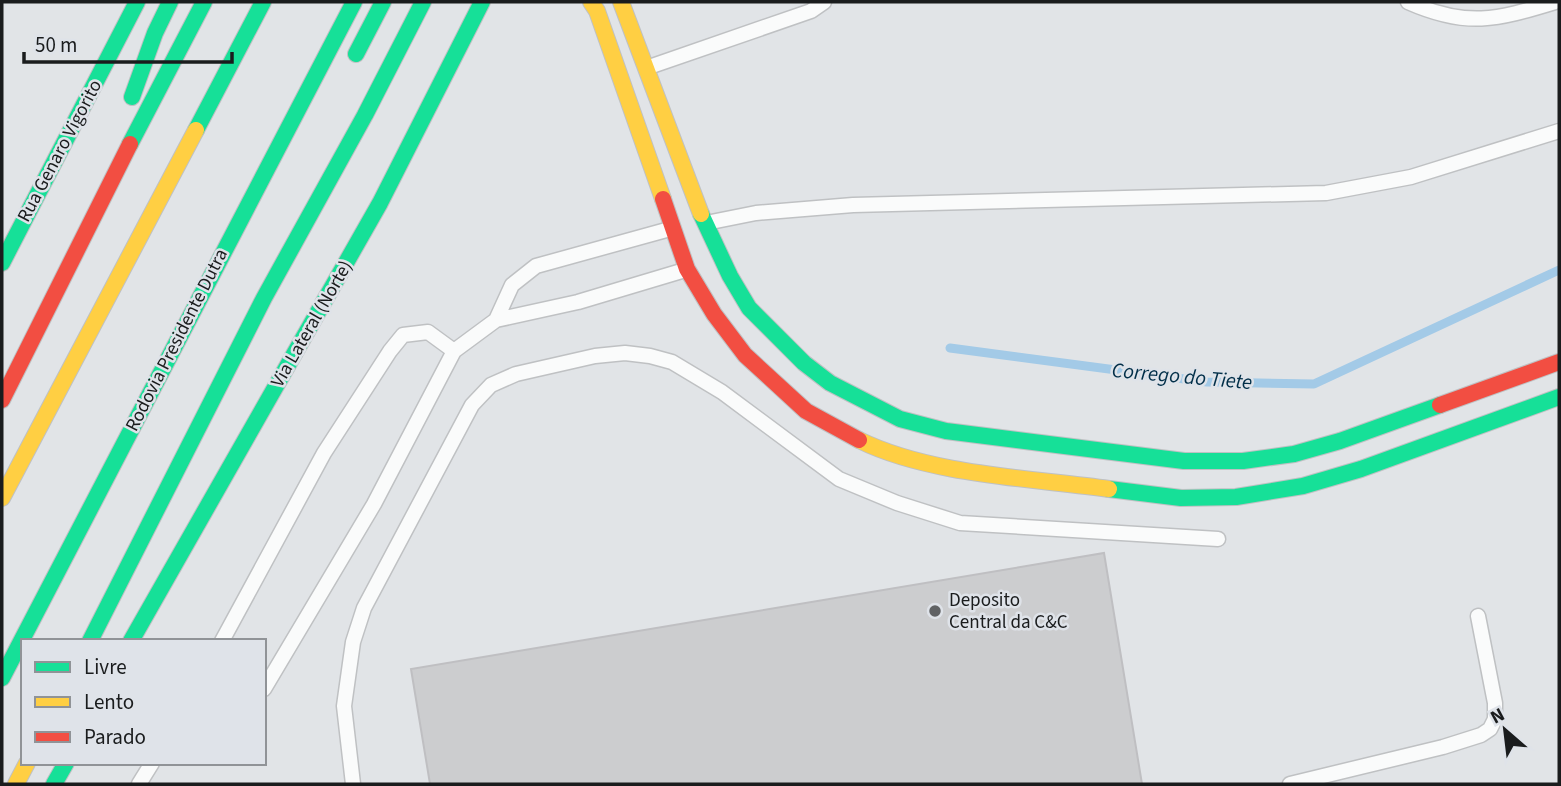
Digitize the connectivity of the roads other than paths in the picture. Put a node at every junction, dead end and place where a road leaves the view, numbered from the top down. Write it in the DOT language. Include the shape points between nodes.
graph roads {
  1 [pos="137,2"];
  2 [pos="170,2"];
  3 [pos="204,2"];
  4 [pos="263,2"];
  5 [pos="354,2"];
  6 [pos="383,2"];
  7 [pos="423,2"];
  8 [pos="482,2"];
  9 [pos="590,2"];
  10 [pos="621,2"];
  11 [pos="824,2"];
  12 [pos="1408,2"];
  13 [pos="1555,2"];
  14 [pos="352,62"];
  15 [pos="647,67"];
  16 [pos="1559,131"];
  17 [pos="118,167"];
  18 [pos="705,223"];
  19 [pos="674,228"];
  20 [pos="2,263"];
  21 [pos="687,269"];
  22 [pos="496,320"];
  23 [pos="454,351"];
  24 [pos="1559,362"];
  25 [pos="1559,397"];
  26 [pos="2,400"];
  27 [pos="2,498"];
  28 [pos="1218,539"];
  29 [pos="1478,616"];
  30 [pos="51,618"];
  31 [pos="25,639"];
  32 [pos="39,639"];
  33 [pos="91,639"];
  34 [pos="132,639"];
  35 [pos="223,639"];
  36 [pos="17,655"];
  37 [pos="2,678"];
  38 [pos="266,686"];
  39 [pos="26,765"];
  40 [pos="65,765"];
  41 [pos="151,765"];
  42 [pos="16,784"];
  43 [pos="54,784"];
  44 [pos="139,784"];
  45 [pos="353,784"];
  46 [pos="1290,784"];
  1 -- 20 [label="main road, Rua Genaro Vigorito"];
  2 -- 17 [label="main road" via="126,116"];
  3 -- 17 [label="main road"];
  4 -- 27 [label="main road"];
  5 -- 31 [label="main road, Rodovia Presidente Dutra"];
  6 -- 14 [label="main road"];
  7 -- 33 [label="main road" via="264,298"];
  8 -- 34 [label="main road, Via Lateral (Norte)" via="380,202"];
  9 -- 19 [label="main road"];
  10 -- 15 [label="main road"];
  11 -- 15 [label="lane" via="811,11"];
  12 -- 13 [label="lane" via="1454,18 1485,19"];
  15 -- 18 [label="main road"];
  16 -- 18 [label="lane" via="1411,177 1326,193 853,205 756,213"];
  17 -- 26 [label="main road"];
  18 -- 24 [label="main road" via="749,308 804,363 830,383 901,419 946,431 1184,461 1242,461 1294,454 1340,441"];
  19 -- 21 [label="main road"];
  19 -- 22 [label="lane" via="536,266 512,285"];
  21 -- 22 [label="lane" via="578,302"];
  21 -- 25 [label="main road" via="745,355 806,411 877,449 934,466 1181,498 1237,497 1303,486 1361,469"];
  22 -- 23 [label="lane"];
  23 -- 35 [label="lane" via="428,332 403,335 390,351 324,453"];
  23 -- 38 [label="lane" via="374,503"];
  28 -- 45 [label="lane" via="960,523 897,503 839,479 722,392 673,362 650,356 595,356 516,374 491,386 472,405 364,608 353,642 344,706"];
  29 -- 46 [label="lane" via="1495,702 1490,729 1443,747"];
  30 -- 32 [label="main road"];
  36 -- 37 [label="main road, Rodovia Presidente Dutra"];
  39 -- 42 [label="main road"];
  40 -- 43 [label="main road"];
  41 -- 44 [label="lane"];
}
